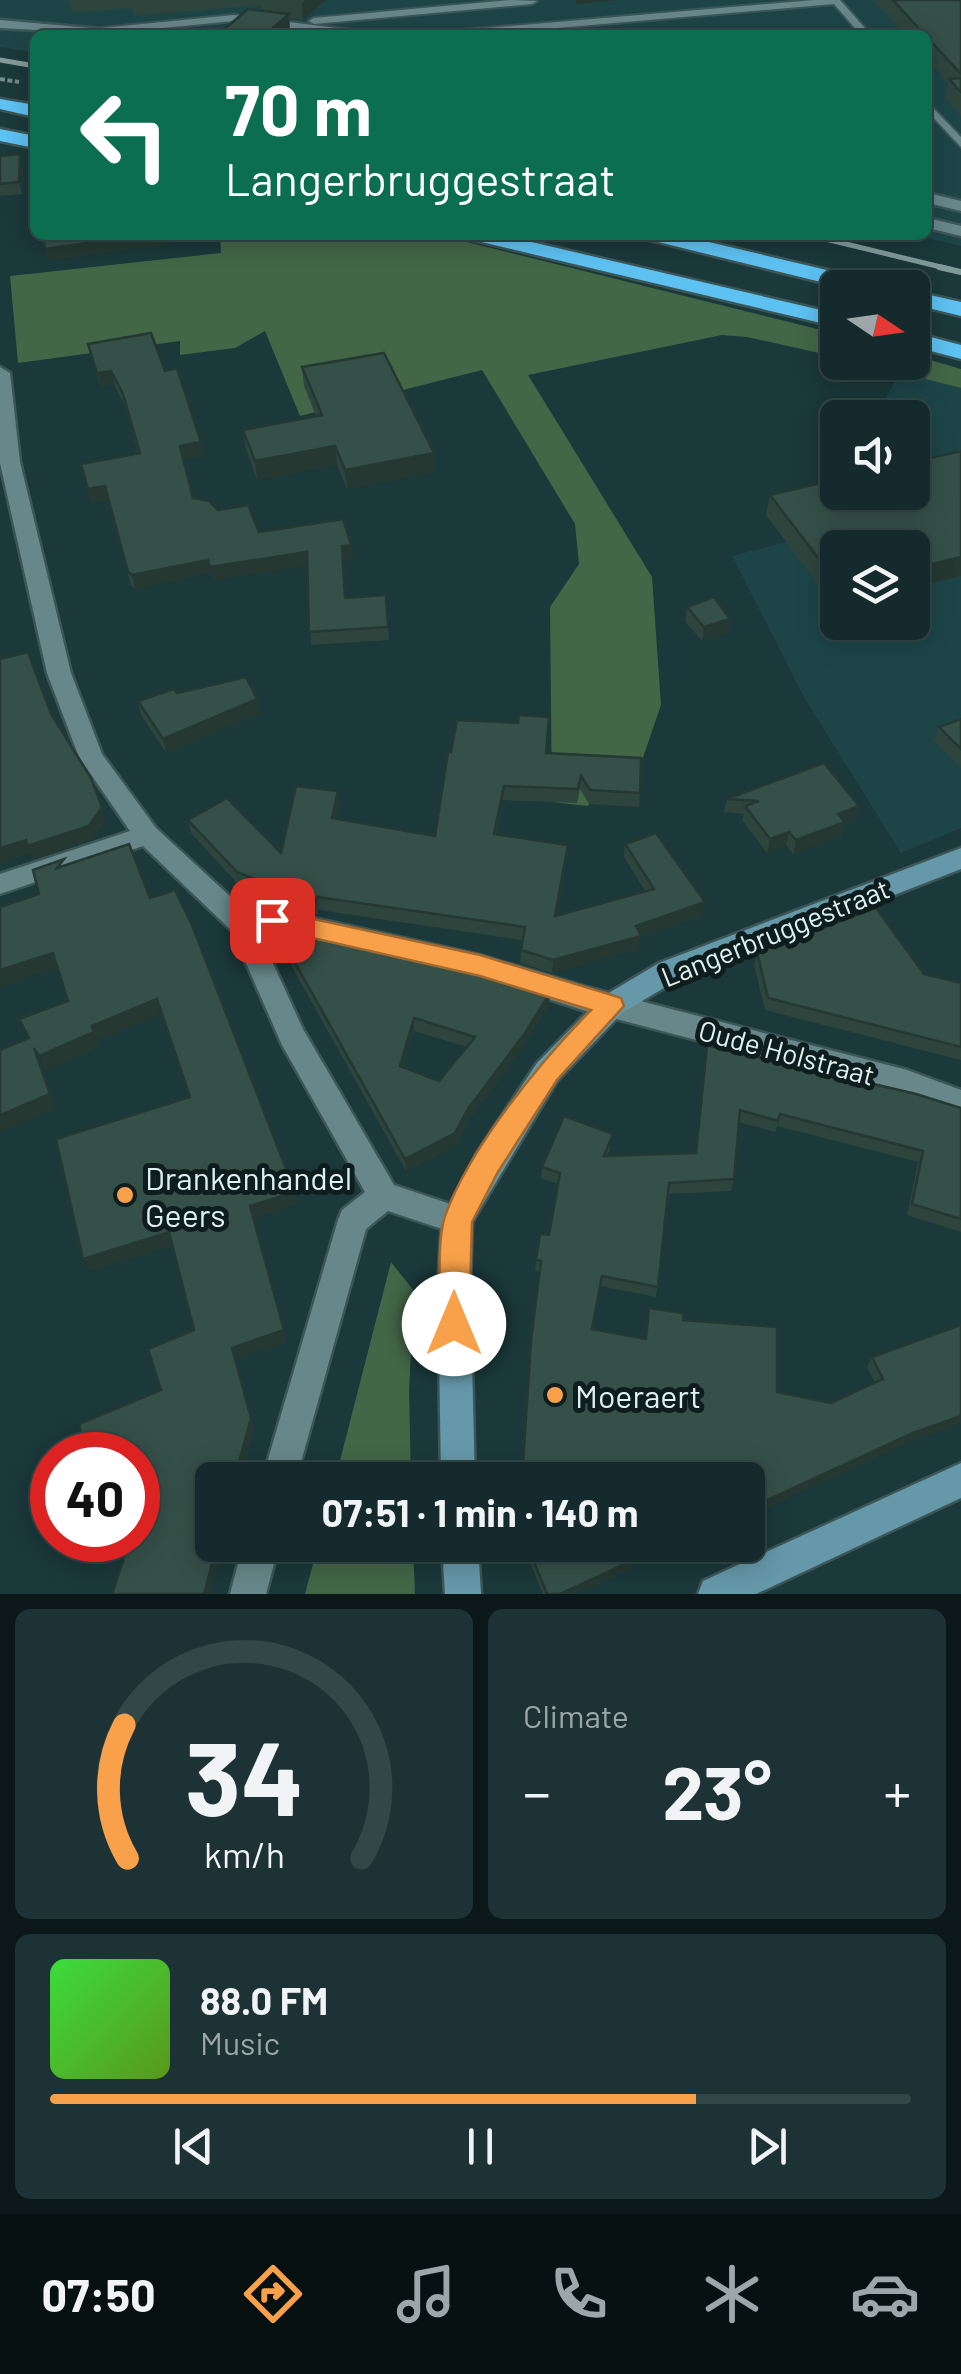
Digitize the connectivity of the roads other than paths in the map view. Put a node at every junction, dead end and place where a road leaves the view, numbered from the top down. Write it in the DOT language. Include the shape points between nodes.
graph roads {
  1 [pos="532,1"];
  2 [pos="284,23"];
  3 [pos="0,24"];
  4 [pos="102,30"];
  5 [pos="332,30"];
  6 [pos="498,30"];
  7 [pos="862,30"];
  8 [pos="0,35"];
  9 [pos="30,40"];
  10 [pos="0,104"];
  11 [pos="30,110"];
  12 [pos="932,111"];
  13 [pos="0,135"];
  14 [pos="30,141"];
  15 [pos="961,144"];
  16 [pos="932,199"];
  17 [pos="961,206"];
  18 [pos="932,224"];
  19 [pos="961,231"];
  20 [pos="498,240"];
  21 [pos="544,240"];
  22 [pos="673,240"];
  23 [pos="546,251"];
  24 [pos="820,275"];
  25 [pos="930,301"];
  26 [pos="820,306"];
  27 [pos="961,309"];
  28 [pos="820,317"];
  29 [pos="820,325"];
  30 [pos="930,334"];
  31 [pos="961,342"];
  32 [pos="930,344"];
  33 [pos="961,352"];
  34 [pos="930,354"];
  35 [pos="961,362"];
  36 [pos="0,373"];
  37 [pos="5,463"];
  38 [pos="147,835"];
  39 [pos="961,858"];
  40 [pos="0,884"];
  41 [pos="242,924"];
  42 [pos="612,1006"];
  43 [pos="961,1103"];
  44 [pos="384,1196"];
  45 [pos="458,1220"];
  46 [pos="284,1462"];
  47 [pos="458,1462"];
  48 [pos="961,1480"];
  49 [pos="256,1562"];
  50 [pos="461,1562"];
  51 [pos="248,1594"];
  52 [pos="463,1594"];
  53 [pos="716,1594"];
  1 -- 2 [label="lane"];
  2 -- 4 [label="lane" via="234,18"];
  2 -- 5 [label="lane"];
  3 -- 4 [label="street"];
  6 -- 7 [label="lane" via="836,1"];
  8 -- 9 [label="street"];
  10 -- 11 [label="highway"];
  12 -- 15 [label="lane"];
  13 -- 14 [label="highway"];
  16 -- 17 [label="street"];
  18 -- 19 [label="street"];
  20 -- 23 [label="highway"];
  21 -- 26 [label="highway"];
  22 -- 24 [label="highway"];
  23 -- 28 [label="highway"];
  23 -- 29 [label="highway"];
  25 -- 27 [label="highway"];
  30 -- 31 [label="highway"];
  32 -- 33 [label="highway"];
  34 -- 35 [label="highway"];
  36 -- 37 [label="street"];
  37 -- 38 [label="street" via="59,673 90,757"];
  38 -- 40 [label="street"];
  38 -- 41 [label="street"];
  39 -- 42 [label="street, Langerbruggestraat" via="731,944"];
  41 -- 42 [label="street" via="272,920 480,966"];
  41 -- 44 [label="street" via="292,1036"];
  42 -- 43 [label="street, Oude Holstraat"];
  42 -- 45 [label="street, Langerbruggestraat" via="547,1072"];
  44 -- 45 [label="street"];
  44 -- 46 [label="street" via="353,1220"];
  45 -- 47 [label="street"];
  48 -- 53 [label="street"];
  49 -- 51 [label="street"];
  50 -- 52 [label="street"];
}
